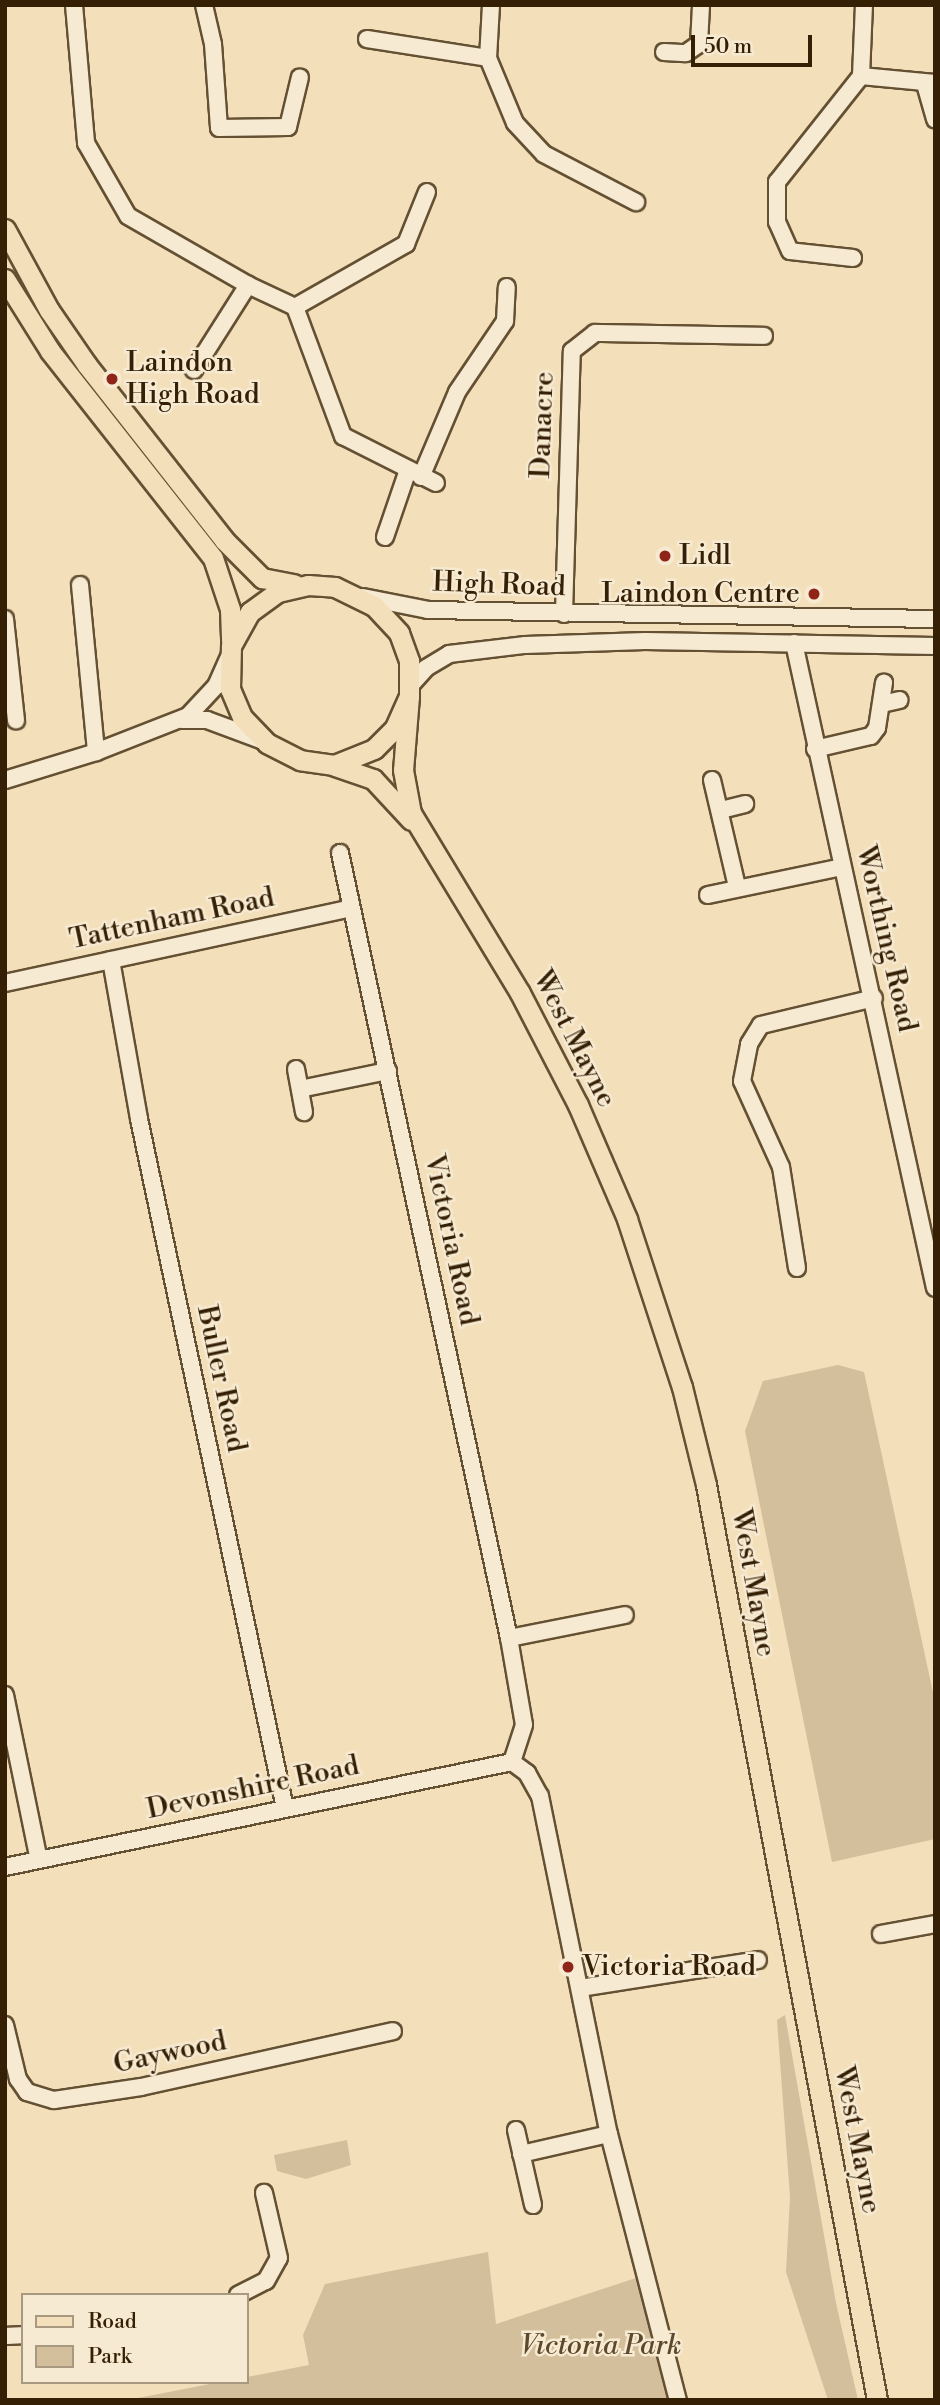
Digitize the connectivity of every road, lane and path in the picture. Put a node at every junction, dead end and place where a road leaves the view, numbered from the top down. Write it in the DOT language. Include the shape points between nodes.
graph roads {
  1 [pos="74,5"];
  2 [pos="204,5"];
  3 [pos="491,5"];
  4 [pos="701,5"];
  5 [pos="864,5"];
  6 [pos="368,39"];
  7 [pos="664,52"];
  8 [pos="488,58"];
  9 [pos="861,76"];
  10 [pos="300,77"];
  11 [pos="930,84"];
  12 [pos="935,121"];
  13 [pos="427,192"];
  14 [pos="636,202"];
  15 [pos="5,229"];
  16 [pos="853,258"];
  17 [pos="5,279"];
  18 [pos="248,285"];
  19 [pos="508,287"];
  20 [pos="295,307"];
  21 [pos="764,336"];
  22 [pos="194,370"];
  23 [pos="422,476"];
  24 [pos="385,537"];
  25 [pos="80,585"];
  26 [pos="308,585"];
  27 [pos="357,596"];
  28 [pos="564,614"];
  29 [pos="935,618"];
  30 [pos="5,619"];
  31 [pos="794,643"];
  32 [pos="935,646"];
  33 [pos="230,651"];
  34 [pos="884,683"];
  35 [pos="410,691"];
  36 [pos="900,700"];
  37 [pos="882,704"];
  38 [pos="16,720"];
  39 [pos="180,721"];
  40 [pos="267,743"];
  41 [pos="815,749"];
  42 [pos="96,752"];
  43 [pos="334,765"];
  44 [pos="5,780"];
  45 [pos="712,780"];
  46 [pos="745,804"];
  47 [pos="721,810"];
  48 [pos="418,828"];
  49 [pos="340,853"];
  50 [pos="842,867"];
  51 [pos="737,887"];
  52 [pos="708,895"];
  53 [pos="351,908"];
  54 [pos="111,960"];
  55 [pos="5,983"];
  56 [pos="874,998"];
  57 [pos="296,1069"];
  58 [pos="388,1072"];
  59 [pos="300,1089"];
  60 [pos="304,1112"];
  61 [pos="797,1268"];
  62 [pos="935,1288"];
  63 [pos="625,1615"];
  64 [pos="509,1638"];
  65 [pos="5,1695"];
  66 [pos="512,1762"];
  67 [pos="285,1808"];
  68 [pos="39,1860"];
  69 [pos="5,1867"];
  70 [pos="935,1924"];
  71 [pos="881,1934"];
  72 [pos="758,1961"];
  73 [pos="580,1988"];
  74 [pos="5,2025"];
  75 [pos="393,2031"];
  76 [pos="516,2130"];
  77 [pos="609,2134"];
  78 [pos="521,2154"];
  79 [pos="264,2193"];
  80 [pos="533,2205"];
  81 [pos="242,2293"];
  82 [pos="678,2400"];
  83 [pos="877,2400"];
  1 -- 18 [label="street" via="86,142 128,216"];
  2 -- 10 [label="street" via="219,128 288,127"];
  3 -- 8 [label="street"];
  4 -- 7 [label="street" via="699,44 686,52"];
  5 -- 9 [label="street"];
  6 -- 8 [label="street"];
  8 -- 14 [label="street" via="515,123 544,155"];
  9 -- 11 [label="street"];
  9 -- 16 [label="street" via="777,183 777,222 790,251"];
  11 -- 12 [label="street"];
  13 -- 20 [label="street" via="406,244"];
  15 -- 26 [label="main road" via="49,310 87,365 230,549 262,578"];
  17 -- 33 [label="main road" via="50,351 213,558 230,609"];
  18 -- 20 [label="street"];
  18 -- 22 [label="street"];
  19 -- 23 [label="street" via="505,321 457,391"];
  20 -- 23 [label="street" via="343,436"];
  21 -- 28 [label="street, Danacre" via="595,333 572,351"];
  23 -- 24 [label="street"];
  25 -- 42 [label="street"];
  26 -- 27 [label="main road"];
  26 -- 33 [label="main road" via="265,598 250,612"];
  27 -- 28 [label="street, High Road" via="428,610"];
  27 -- 35 [label="main road" via="388,618 399,633 409,661"];
  28 -- 29 [label="street, High Road"];
  30 -- 38 [label="street"];
  31 -- 32 [label="street, High Road"];
  31 -- 35 [label="street, High Road" via="589,641 480,649 440,658"];
  31 -- 41 [label="street, Worthing Road"];
  33 -- 39 [label="street" via="206,699"];
  33 -- 40 [label="main road" via="235,703 252,730"];
  34 -- 37 [label="street"];
  35 -- 43 [label="main road" via="403,713 383,741 361,757"];
  35 -- 48 [label="main road, West Mayne" via="402,770"];
  36 -- 37 [label="street"];
  37 -- 41 [label="street" via="871,736"];
  39 -- 40 [label="street" via="222,724"];
  39 -- 42 [label="street"];
  40 -- 43 [label="main road" via="300,760"];
  41 -- 50 [label="street, Worthing Road"];
  42 -- 44 [label="street"];
  43 -- 48 [label="main road, West Mayne" via="373,779"];
  45 -- 47 [label="street"];
  46 -- 47 [label="street"];
  47 -- 51 [label="street"];
  48 -- 83 [label="main road, West Mayne" via="554,1056 622,1207 668,1341 706,1485"];
  49 -- 53 [label="street, Victoria Road"];
  50 -- 51 [label="street"];
  50 -- 56 [label="street, Worthing Road"];
  51 -- 52 [label="street"];
  53 -- 54 [label="street, Tattenham Road"];
  53 -- 58 [label="street, Victoria Road"];
  54 -- 55 [label="street, Tattenham Road"];
  54 -- 67 [label="street, Buller Road" via="139,1119"];
  56 -- 61 [label="street" via="761,1025 749,1044 742,1080 781,1167"];
  56 -- 62 [label="street, Worthing Road"];
  57 -- 59 [label="street"];
  58 -- 59 [label="street"];
  58 -- 64 [label="street, Victoria Road"];
  59 -- 60 [label="street"];
  63 -- 64 [label="street"];
  64 -- 66 [label="street, Victoria Road" via="524,1725"];
  65 -- 68 [label="street"];
  66 -- 67 [label="street, Devonshire Road"];
  66 -- 73 [label="street" via="527,1773 540,1796"];
  67 -- 68 [label="street, Devonshire Road"];
  68 -- 69 [label="street, Devonshire Road"];
  70 -- 71 [label="street"];
  72 -- 73 [label="street"];
  73 -- 77 [label="street"];
  74 -- 75 [label="street, Gaywood" via="18,2079 27,2092 54,2101 141,2087"];
  76 -- 78 [label="street"];
  77 -- 78 [label="street"];
  77 -- 82 [label="street"];
  78 -- 80 [label="street"];
  79 -- 81 [label="street" via="279,2258 266,2281"];
}
